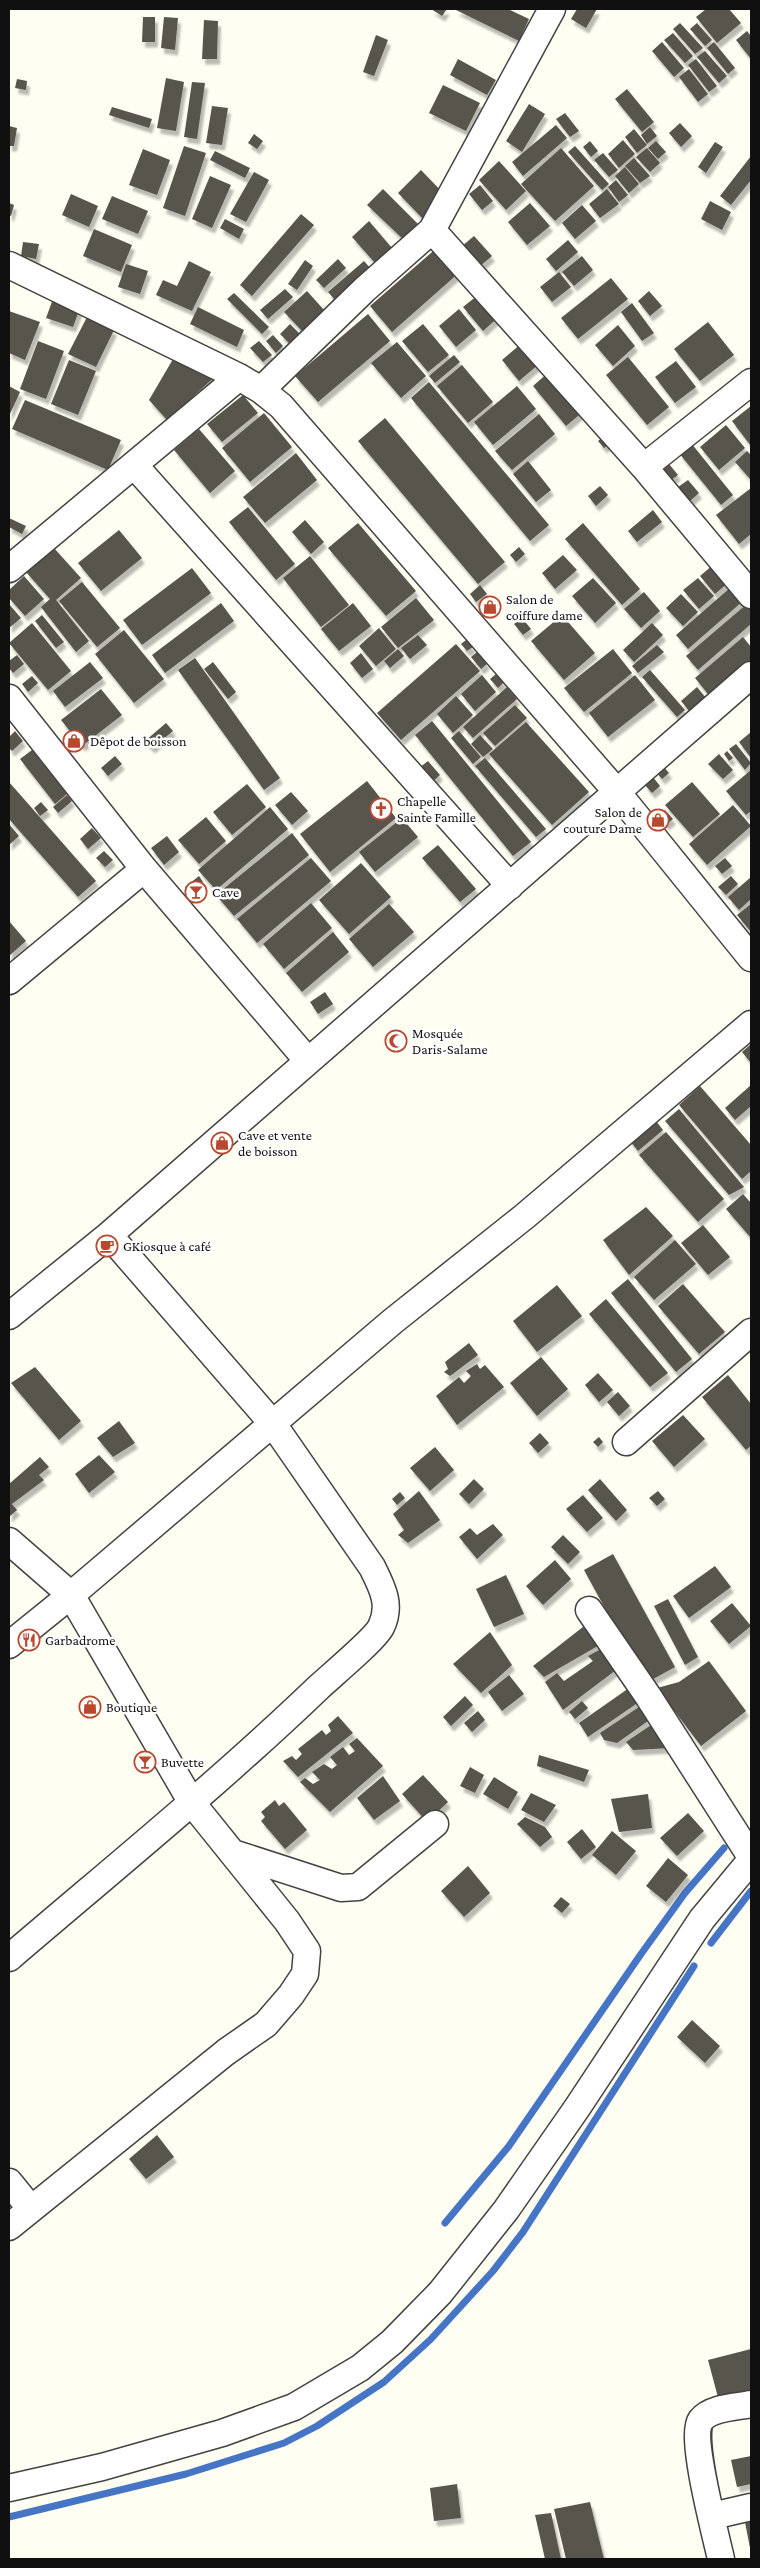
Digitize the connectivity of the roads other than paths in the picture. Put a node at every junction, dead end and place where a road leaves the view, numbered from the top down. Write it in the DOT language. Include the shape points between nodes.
graph roads {
  1 [pos="552,9"];
  2 [pos="432,230"];
  3 [pos="9,265"];
  4 [pos="239,377"];
  5 [pos="751,382"];
  6 [pos="262,390"];
  7 [pos="134,465"];
  8 [pos="644,467"];
  9 [pos="9,569"];
  10 [pos="751,594"];
  11 [pos="751,675"];
  12 [pos="11,707"];
  13 [pos="617,792"];
  14 [pos="144,869"];
  15 [pos="510,886"];
  16 [pos="751,958"];
  17 [pos="9,981"];
  18 [pos="751,1024"];
  19 [pos="308,1061"];
  20 [pos="109,1235"];
  21 [pos="9,1316"];
  22 [pos="751,1332"];
  23 [pos="273,1424"];
  24 [pos="626,1442"];
  25 [pos="9,1541"];
  26 [pos="71,1595"];
  27 [pos="589,1610"];
  28 [pos="9,1645"];
  29 [pos="192,1803"];
  30 [pos="434,1824"];
  31 [pos="233,1853"];
  32 [pos="751,1859"];
  33 [pos="9,1958"];
  34 [pos="9,2182"];
  35 [pos="31,2209"];
  36 [pos="9,2227"];
  37 [pos="751,2404"];
  38 [pos="9,2488"];
  39 [pos="751,2506"];
  40 [pos="712,2516"];
  41 [pos="721,2559"];
  1 -- 2 [label="street"];
  2 -- 6 [label="street" via="364,290"];
  2 -- 8 [label="street"];
  3 -- 4 [label="street"];
  4 -- 6 [label="street"];
  4 -- 7 [label="street"];
  5 -- 8 [label="street"];
  6 -- 13 [label="street" via="281,406"];
  7 -- 9 [label="street"];
  7 -- 15 [label="street"];
  8 -- 10 [label="street"];
  11 -- 13 [label="street"];
  12 -- 14 [label="street"];
  13 -- 15 [label="street"];
  13 -- 16 [label="street"];
  14 -- 17 [label="street"];
  14 -- 19 [label="street"];
  15 -- 19 [label="street"];
  18 -- 23 [label="street"];
  19 -- 20 [label="street"];
  20 -- 21 [label="street"];
  20 -- 23 [label="street"];
  22 -- 24 [label="street"];
  23 -- 26 [label="street"];
  23 -- 29 [label="street" via="372,1567 384,1592 388,1610 381,1629"];
  25 -- 26 [label="street"];
  26 -- 28 [label="street"];
  26 -- 29 [label="street"];
  27 -- 32 [label="street" via="648,1696"];
  29 -- 31 [label="street"];
  29 -- 33 [label="street"];
  30 -- 31 [label="street" via="358,1887 342,1888"];
  31 -- 35 [label="street" via="307,1951 305,1974 266,2024"];
  32 -- 38 [label="street" via="702,1919 506,2210 440,2293 392,2342 360,2368 294,2407 222,2433 102,2468"];
  34 -- 35 [label="street"];
  35 -- 36 [label="street"];
  37 -- 40 [label="street" via="710,2413 699,2426 701,2467"];
  39 -- 40 [label="street"];
  40 -- 41 [label="street"];
}
